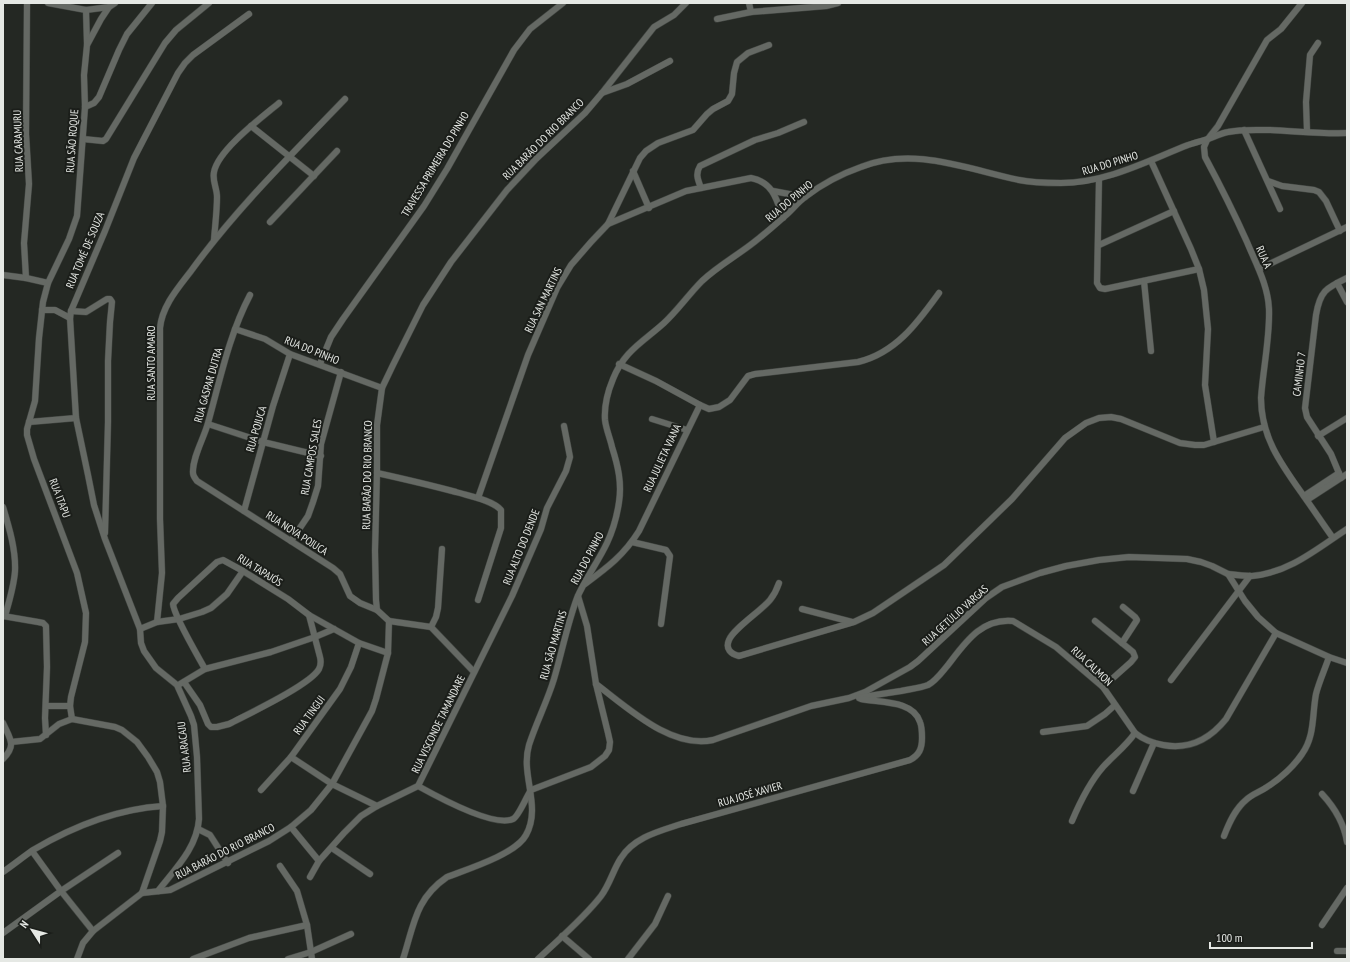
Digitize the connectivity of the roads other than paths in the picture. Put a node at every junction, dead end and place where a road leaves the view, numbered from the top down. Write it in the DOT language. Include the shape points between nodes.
graph roads {
  1 [pos="27,3"];
  2 [pos="48,3"];
  3 [pos="115,3"];
  4 [pos="152,3"];
  5 [pos="210,3"];
  6 [pos="563,3"];
  7 [pos="686,3"];
  8 [pos="750,3"];
  9 [pos="838,3"];
  10 [pos="1302,3"];
  11 [pos="109,7"];
  12 [pos="86,10"];
  13 [pos="751,12"];
  14 [pos="249,14"];
  15 [pos="718,19"];
  16 [pos="1318,43"];
  17 [pos="86,45"];
  18 [pos="769,45"];
  19 [pos="670,61"];
  20 [pos="602,93"];
  21 [pos="345,99"];
  22 [pos="278,103"];
  23 [pos="85,107"];
  24 [pos="804,122"];
  25 [pos="251,126"];
  26 [pos="1244,130"];
  27 [pos="1307,131"];
  28 [pos="1346,135"];
  29 [pos="83,138"];
  30 [pos="1207,140"];
  31 [pos="337,151"];
  32 [pos="288,157"];
  33 [pos="1151,161"];
  34 [pos="633,171"];
  35 [pos="314,176"];
  36 [pos="1099,179"];
  37 [pos="1268,181"];
  38 [pos="701,188"];
  39 [pos="773,191"];
  40 [pos="806,197"];
  41 [pos="649,208"];
  42 [pos="1280,209"];
  43 [pos="1174,211"];
  44 [pos="783,218"];
  45 [pos="270,222"];
  46 [pos="608,224"];
  47 [pos="1347,227"];
  48 [pos="1340,231"];
  49 [pos="214,240"];
  50 [pos="1099,245"];
  51 [pos="1199,269"];
  52 [pos="1259,269"];
  53 [pos="3,275"];
  54 [pos="26,278"];
  55 [pos="1347,278"];
  56 [pos="1144,281"];
  57 [pos="1338,283"];
  58 [pos="48,284"];
  59 [pos="939,293"];
  60 [pos="250,295"];
  61 [pos="1347,302"];
  62 [pos="42,310"];
  63 [pos="71,311"];
  64 [pos="70,318"];
  65 [pos="235,329"];
  66 [pos="1151,351"];
  67 [pos="290,354"];
  68 [pos="320,364"];
  69 [pos="619,364"];
  70 [pos="341,372"];
  71 [pos="382,388"];
  72 [pos="700,405"];
  73 [pos="76,418"];
  74 [pos="1347,418"];
  75 [pos="652,419"];
  76 [pos="29,422"];
  77 [pos="208,424"];
  78 [pos="564,426"];
  79 [pos="1264,427"];
  80 [pos="687,430"];
  81 [pos="1318,436"];
  82 [pos="263,442"];
  83 [pos="1214,442"];
  84 [pos="321,456"];
  85 [pos="377,473"];
  86 [pos="1347,474"];
  87 [pos="1340,475"];
  88 [pos="197,481"];
  89 [pos="478,498"];
  90 [pos="1306,498"];
  91 [pos="3,507"];
  92 [pos="244,511"];
  93 [pos="1347,529"];
  94 [pos="1333,538"];
  95 [pos="105,539"];
  96 [pos="291,541"];
  97 [pos="632,542"];
  98 [pos="442,549"];
  99 [pos="243,570"];
  100 [pos="1228,574"];
  101 [pos="1250,576"];
  102 [pos="779,583"];
  103 [pos="583,586"];
  104 [pos="1238,591"];
  105 [pos="578,596"];
  106 [pos="478,600"];
  107 [pos="1123,607"];
  108 [pos="802,609"];
  109 [pos="377,610"];
  110 [pos="309,615"];
  111 [pos="4,616"];
  112 [pos="179,619"];
  113 [pos="389,621"];
  114 [pos="1096,621"];
  115 [pos="157,622"];
  116 [pos="854,622"];
  117 [pos="661,624"];
  118 [pos="431,627"];
  119 [pos="140,629"];
  120 [pos="334,629"];
  121 [pos="1276,633"];
  122 [pos="315,637"];
  123 [pos="359,643"];
  124 [pos="1122,643"];
  125 [pos="388,653"];
  126 [pos="1329,657"];
  127 [pos="1347,662"];
  128 [pos="205,669"];
  129 [pos="474,672"];
  130 [pos="1171,680"];
  131 [pos="184,682"];
  132 [pos="596,684"];
  133 [pos="177,685"];
  134 [pos="1103,687"];
  135 [pos="849,698"];
  136 [pos="858,698"];
  137 [pos="1115,705"];
  138 [pos="46,706"];
  139 [pos="70,706"];
  140 [pos="72,719"];
  141 [pos="3,723"];
  142 [pos="1043,732"];
  143 [pos="1135,733"];
  144 [pos="46,735"];
  145 [pos="11,742"];
  146 [pos="1154,743"];
  147 [pos="291,757"];
  148 [pos="3,759"];
  149 [pos="332,784"];
  150 [pos="418,786"];
  151 [pos="261,790"];
  152 [pos="531,790"];
  153 [pos="1133,791"];
  154 [pos="1322,794"];
  155 [pos="163,806"];
  156 [pos="377,806"];
  157 [pos="1072,821"];
  158 [pos="291,827"];
  159 [pos="198,829"];
  160 [pos="1224,836"];
  161 [pos="1347,842"];
  162 [pos="332,848"];
  163 [pos="32,851"];
  164 [pos="118,852"];
  165 [pos="319,862"];
  166 [pos="228,863"];
  167 [pos="280,866"];
  168 [pos="3,872"];
  169 [pos="370,874"];
  170 [pos="310,877"];
  171 [pos="1347,888"];
  172 [pos="60,891"];
  173 [pos="158,891"];
  174 [pos="142,893"];
  175 [pos="668,896"];
  176 [pos="307,925"];
  177 [pos="1322,925"];
  178 [pos="93,931"];
  179 [pos="3,933"];
  180 [pos="351,934"];
  181 [pos="562,936"];
  182 [pos="1337,951"];
  183 [pos="1347,951"];
  184 [pos="311,952"];
  185 [pos="77,959"];
  186 [pos="193,959"];
  187 [pos="288,959"];
  188 [pos="312,959"];
  189 [pos="403,959"];
  190 [pos="538,959"];
  191 [pos="589,959"];
  192 [pos="628,959"];
  1 -- 54 [label="street, RUA CARAMURU" via="26,118 29,184 24,243"];
  2 -- 12 [label="street"];
  3 -- 11 [label="street, RUA SÃO ROQUE"];
  4 -- 23 [label="street" via="127,34 99,97"];
  5 -- 29 [label="street" via="176,30 165,43 106,139 103,141"];
  6 -- 68 [label="street, TRAVESSA PRIMEIRA DO PINHO" via="530,29 514,50 428,200 331,337"];
  7 -- 20 [label="street, RUA BARÃO DO RIO BRANCO" via="674,15 654,27"];
  8 -- 13 [label="street"];
  9 -- 13 [label="street"];
  10 -- 30 [label="street" via="1267,40 1218,126"];
  11 -- 12 [label="street"];
  11 -- 17 [label="street, RUA SÃO ROQUE"];
  12 -- 17 [label="street"];
  13 -- 15 [label="street"];
  14 -- 63 [label="street, RUA TOMÉ DE SOUZA" via="193,55 178,73 134,158"];
  16 -- 27 [label="street" via="1310,55 1306,102"];
  17 -- 23 [label="street, RUA SÃO ROQUE"];
  18 -- 34 [label="street" via="748,53 737,62 732,94 728,101 713,109 693,130 665,140 646,151"];
  19 -- 20 [label="street" via="627,84"];
  20 -- 71 [label="street, RUA BARÃO DO RIO BRANCO" via="507,190 451,262 423,305"];
  21 -- 32 [label="street, RUA SANTO AMARO"];
  22 -- 25 [label="street"];
  23 -- 29 [label="street, RUA SÃO ROQUE"];
  24 -- 38 [label="street" via="755,140 700,166 697,177"];
  25 -- 32 [label="street"];
  25 -- 49 [label="street" via="230,146 214,169 217,196"];
  26 -- 27 [label="street, RUA DO PINHO"];
  26 -- 30 [label="street, RUA DO PINHO" via="1224,132"];
  26 -- 37 [label="street"];
  27 -- 28 [label="street, RUA DO PINHO"];
  29 -- 58 [label="street, RUA SÃO ROQUE" via="77,216"];
  30 -- 33 [label="street, RUA DO PINHO" via="1192,143"];
  30 -- 52 [label="street, RUA A" via="1204,147 1205,157"];
  31 -- 35 [label="street"];
  32 -- 35 [label="street"];
  32 -- 49 [label="street, RUA SANTO AMARO"];
  33 -- 36 [label="street, RUA DO PINHO"];
  33 -- 43 [label="street"];
  34 -- 41 [label="street"];
  34 -- 46 [label="street"];
  35 -- 45 [label="street"];
  36 -- 40 [label="street, RUA DO PINHO" via="1077,183 1030,182 947,162 893,158 859,167"];
  36 -- 50 [label="street"];
  37 -- 42 [label="street"];
  37 -- 48 [label="street" via="1319,192"];
  38 -- 39 [label="street, RUA SAN MARTINS" via="751,178"];
  38 -- 41 [label="street, RUA SAN MARTINS" via="686,191"];
  39 -- 40 [label="street"];
  39 -- 44 [label="street"];
  40 -- 44 [label="street, RUA DO PINHO"];
  41 -- 46 [label="street, RUA SAN MARTINS"];
  43 -- 50 [label="street"];
  43 -- 51 [label="street"];
  44 -- 69 [label="street, RUA DO PINHO" via="709,275 666,321"];
  46 -- 89 [label="street, RUA SAN MARTINS" via="571,265 557,288 528,355"];
  47 -- 48 [label="street"];
  48 -- 52 [label="street"];
  49 -- 115 [label="street, RUA SANTO AMARO" via="170,300 161,320 162,573"];
  50 -- 56 [label="street" via="1097,283 1100,288 1105,290"];
  51 -- 56 [label="street"];
  51 -- 83 [label="street" via="1208,329 1205,385"];
  52 -- 79 [label="street, RUA A" via="1266,288 1269,310 1261,398"];
  53 -- 54 [label="street"];
  54 -- 58 [label="street"];
  55 -- 57 [label="street, CAMINHO 7"];
  56 -- 66 [label="street"];
  57 -- 61 [label="street"];
  57 -- 81 [label="street, CAMINHO 7" via="1324,292 1320,301 1311,358 1305,412"];
  58 -- 62 [label="street, RUA ITAPU"];
  59 -- 72 [label="street" via="902,339 870,360 755,374 748,376 730,400 718,407 709,409"];
  60 -- 65 [label="street, RUA GASPAR DUTRA"];
  62 -- 64 [label="street" via="54,310"];
  62 -- 76 [label="street, RUA ITAPU" via="35,401"];
  63 -- 64 [label="street, RUA TOMÉ DE SOUZA"];
  63 -- 95 [label="street" via="86,312 107,299 112,302 108,361"];
  64 -- 73 [label="street, RUA TOMÉ DE SOUZA"];
  65 -- 67 [label="street, RUA DO PINHO" via="265,339"];
  65 -- 77 [label="street, RUA GASPAR DUTRA"];
  67 -- 68 [label="street, RUA DO PINHO"];
  67 -- 82 [label="street, RUA POJUCA"];
  68 -- 70 [label="street, RUA DO PINHO"];
  69 -- 72 [label="street"];
  69 -- 103 [label="street, RUA DO PINHO" via="608,392 605,415 619,471 619,503 608,541"];
  70 -- 71 [label="street, RUA DO PINHO"];
  70 -- 84 [label="street, RUA CAMPOS SALES" via="321,444"];
  71 -- 85 [label="street, RUA BARÃO DO RIO BRANCO" via="376,426"];
  72 -- 80 [label="street, RUA JULIETA VIANA"];
  73 -- 76 [label="street"];
  73 -- 95 [label="street, RUA TOMÉ DE SOUZA" via="94,504"];
  74 -- 81 [label="street"];
  75 -- 80 [label="street"];
  76 -- 139 [label="street, RUA ITAPU" via="27,434 34,459 77,574 86,613 85,642"];
  77 -- 82 [label="street"];
  77 -- 88 [label="street, RUA GASPAR DUTRA" via="193,469"];
  78 -- 129 [label="street, RUA ALTO DO DENDE" via="570,457 566,471 547,508 541,529 515,589"];
  79 -- 83 [label="street"];
  79 -- 90 [label="street, RUA A" via="1278,458"];
  80 -- 97 [label="street, RUA JULIETA VIANA"];
  81 -- 87 [label="street, CAMINHO 7" via="1331,454"];
  82 -- 84 [label="street"];
  82 -- 92 [label="street, RUA POJUCA"];
  83 -- 116 [label="street" via="1204,445 1180,443 1111,417 1098,418 1086,423 1065,438 1012,499 944,565 873,613"];
  84 -- 96 [label="street, RUA CAMPOS SALES" via="318,486 313,502 308,516"];
  85 -- 89 [label="street"];
  85 -- 109 [label="street, RUA BARÃO DO RIO BRANCO"];
  86 -- 87 [label="street"];
  87 -- 90 [label="street"];
  88 -- 92 [label="street, RUA NOVA POJUCA"];
  89 -- 106 [label="street" via="501,510 502,528"];
  90 -- 94 [label="street, RUA A"];
  91 -- 111 [label="street" via="15,558 13,584"];
  92 -- 96 [label="street, RUA NOVA POJUCA"];
  93 -- 94 [label="street, RUA GETÚLIO VARGAS"];
  94 -- 101 [label="street, RUA GETÚLIO VARGAS" via="1285,568"];
  95 -- 119 [label="street, RUA ARACAJU"];
  96 -- 109 [label="street, RUA NOVA POJUCA" via="340,574 354,600"];
  97 -- 103 [label="street, RUA JULIETA VIANA" via="613,563"];
  97 -- 117 [label="street" via="666,550 669,553"];
  98 -- 118 [label="street" via="438,608"];
  99 -- 110 [label="street, RUA TAPAJÓS"];
  99 -- 112 [label="street" via="227,594 215,605"];
  99 -- 112 [label="street, RUA TAPAJÓS" via="227,561 217,562 175,601 173,606"];
  100 -- 101 [label="street, RUA GETÚLIO VARGAS"];
  100 -- 104 [label="street"];
  100 -- 135 [label="street, RUA GETÚLIO VARGAS" via="1187,559 1129,557 1081,563 1040,573 994,592 910,667 872,689"];
  101 -- 104 [label="street"];
  102 -- 116 [label="street" via="770,601 729,640 729,650 732,654 739,656"];
  103 -- 105 [label="street, RUA DO PINHO"];
  104 -- 121 [label="street" via="1258,617"];
  104 -- 130 [label="street"];
  105 -- 132 [label="street, RUA SÃO MARTINS" via="588,632"];
  105 -- 152 [label="street, RUA SÃO MARTINS" via="550,691 529,746 526,766"];
  107 -- 124 [label="street" via="1137,620"];
  108 -- 116 [label="street"];
  109 -- 113 [label="street"];
  110 -- 120 [label="street, RUA TAPAJÓS"];
  110 -- 122 [label="street"];
  111 -- 138 [label="street" via="43,623 47,628"];
  112 -- 115 [label="street"];
  112 -- 128 [label="street, RUA TAPAJÓS"];
  113 -- 118 [label="street"];
  113 -- 125 [label="street, RUA BARÃO DO RIO BRANCO"];
  114 -- 124 [label="street"];
  115 -- 119 [label="street"];
  118 -- 129 [label="street"];
  119 -- 133 [label="street, RUA ARACAJU" via="144,652 156,668"];
  120 -- 122 [label="street"];
  120 -- 123 [label="street, RUA TAPAJÓS"];
  121 -- 126 [label="street"];
  121 -- 146 [label="street, RUA CALMON" via="1217,730 1208,737 1186,746 1174,747"];
  122 -- 128 [label="street" via="271,652"];
  122 -- 131 [label="street" via="321,662 316,673 229,724 211,727"];
  123 -- 125 [label="street, RUA TAPAJÓS"];
  123 -- 147 [label="street, RUA TINGUI" via="340,689"];
  124 -- 134 [label="street" via="1135,657"];
  125 -- 149 [label="street, RUA BARÃO DO RIO BRANCO" via="372,711"];
  126 -- 127 [label="street"];
  126 -- 160 [label="street" via="1318,684 1311,734 1303,753 1275,781 1242,803"];
  128 -- 131 [label="street"];
  129 -- 150 [label="street, RUA VISCONDE TAMANDARE"];
  131 -- 133 [label="street"];
  132 -- 135 [label="street, RUA GETÚLIO VARGAS" via="650,724 680,738 704,742 811,706"];
  132 -- 152 [label="street, RUA SÃO MARTINS" via="610,742 609,750 591,767"];
  133 -- 159 [label="street, RUA ARACAJU" via="194,725"];
  134 -- 136 [label="street, RUA CALMON" via="1056,647 1019,624 1005,621 995,622 976,633 929,684"];
  134 -- 137 [label="street, RUA CALMON"];
  135 -- 136 [label="street, RUA CALMON"];
  136 -- 181 [label="street, RUA JOSÉ XAVIER" via="911,709 921,725 920,752 910,760 654,832 632,845 624,854 601,896"];
  137 -- 142 [label="street" via="1087,726"];
  137 -- 143 [label="street, RUA CALMON"];
  138 -- 139 [label="street"];
  138 -- 144 [label="street"];
  139 -- 140 [label="street, RUA ITAPU"];
  140 -- 144 [label="street" via="59,724"];
  140 -- 155 [label="street" via="114,727 137,742 158,772"];
  141 -- 145 [label="street"];
  143 -- 146 [label="street, RUA CALMON"];
  143 -- 157 [label="street" via="1087,788"];
  144 -- 145 [label="street" via="36,740"];
  145 -- 148 [label="street" via="12,747"];
  146 -- 153 [label="street"];
  147 -- 149 [label="street"];
  147 -- 151 [label="street, RUA TINGUI"];
  149 -- 156 [label="street"];
  149 -- 158 [label="street, RUA BARÃO DO RIO BRANCO" via="311,810"];
  150 -- 152 [label="street" via="465,810 505,820 517,815"];
  150 -- 156 [label="street, RUA VISCONDE TAMANDARE"];
  152 -- 189 [label="street, RUA SÃO MARTINS" via="532,814 530,826 523,839 511,850 437,883 420,906"];
  154 -- 161 [label="street" via="1344,827"];
  155 -- 163 [label="street" via="145,807 109,816 75,828"];
  155 -- 174 [label="street" via="160,841"];
  156 -- 162 [label="street, RUA VISCONDE TAMANDARE" via="355,822"];
  158 -- 165 [label="street"];
  158 -- 166 [label="street, RUA BARÃO DO RIO BRANCO" via="269,842"];
  159 -- 166 [label="street" via="210,835"];
  159 -- 173 [label="street, RUA ARACAJU" via="193,845"];
  162 -- 165 [label="street, RUA VISCONDE TAMANDARE"];
  162 -- 169 [label="street"];
  163 -- 168 [label="street"];
  163 -- 172 [label="street"];
  164 -- 172 [label="street"];
  165 -- 170 [label="street, RUA VISCONDE TAMANDARE"];
  166 -- 173 [label="street, RUA BARÃO DO RIO BRANCO" via="170,890"];
  167 -- 176 [label="street" via="297,891"];
  171 -- 177 [label="street"];
  172 -- 178 [label="street"];
  172 -- 179 [label="street"];
  173 -- 174 [label="street, RUA BARÃO DO RIO BRANCO"];
  174 -- 178 [label="street"];
  175 -- 192 [label="street" via="655,924"];
  176 -- 184 [label="street"];
  176 -- 186 [label="street" via="250,938"];
  178 -- 185 [label="street" via="83,942"];
  180 -- 184 [label="street"];
  181 -- 190 [label="street, RUA JOSÉ XAVIER"];
  181 -- 191 [label="street"];
  182 -- 183 [label="street"];
  184 -- 187 [label="street"];
  184 -- 188 [label="street"];
}
